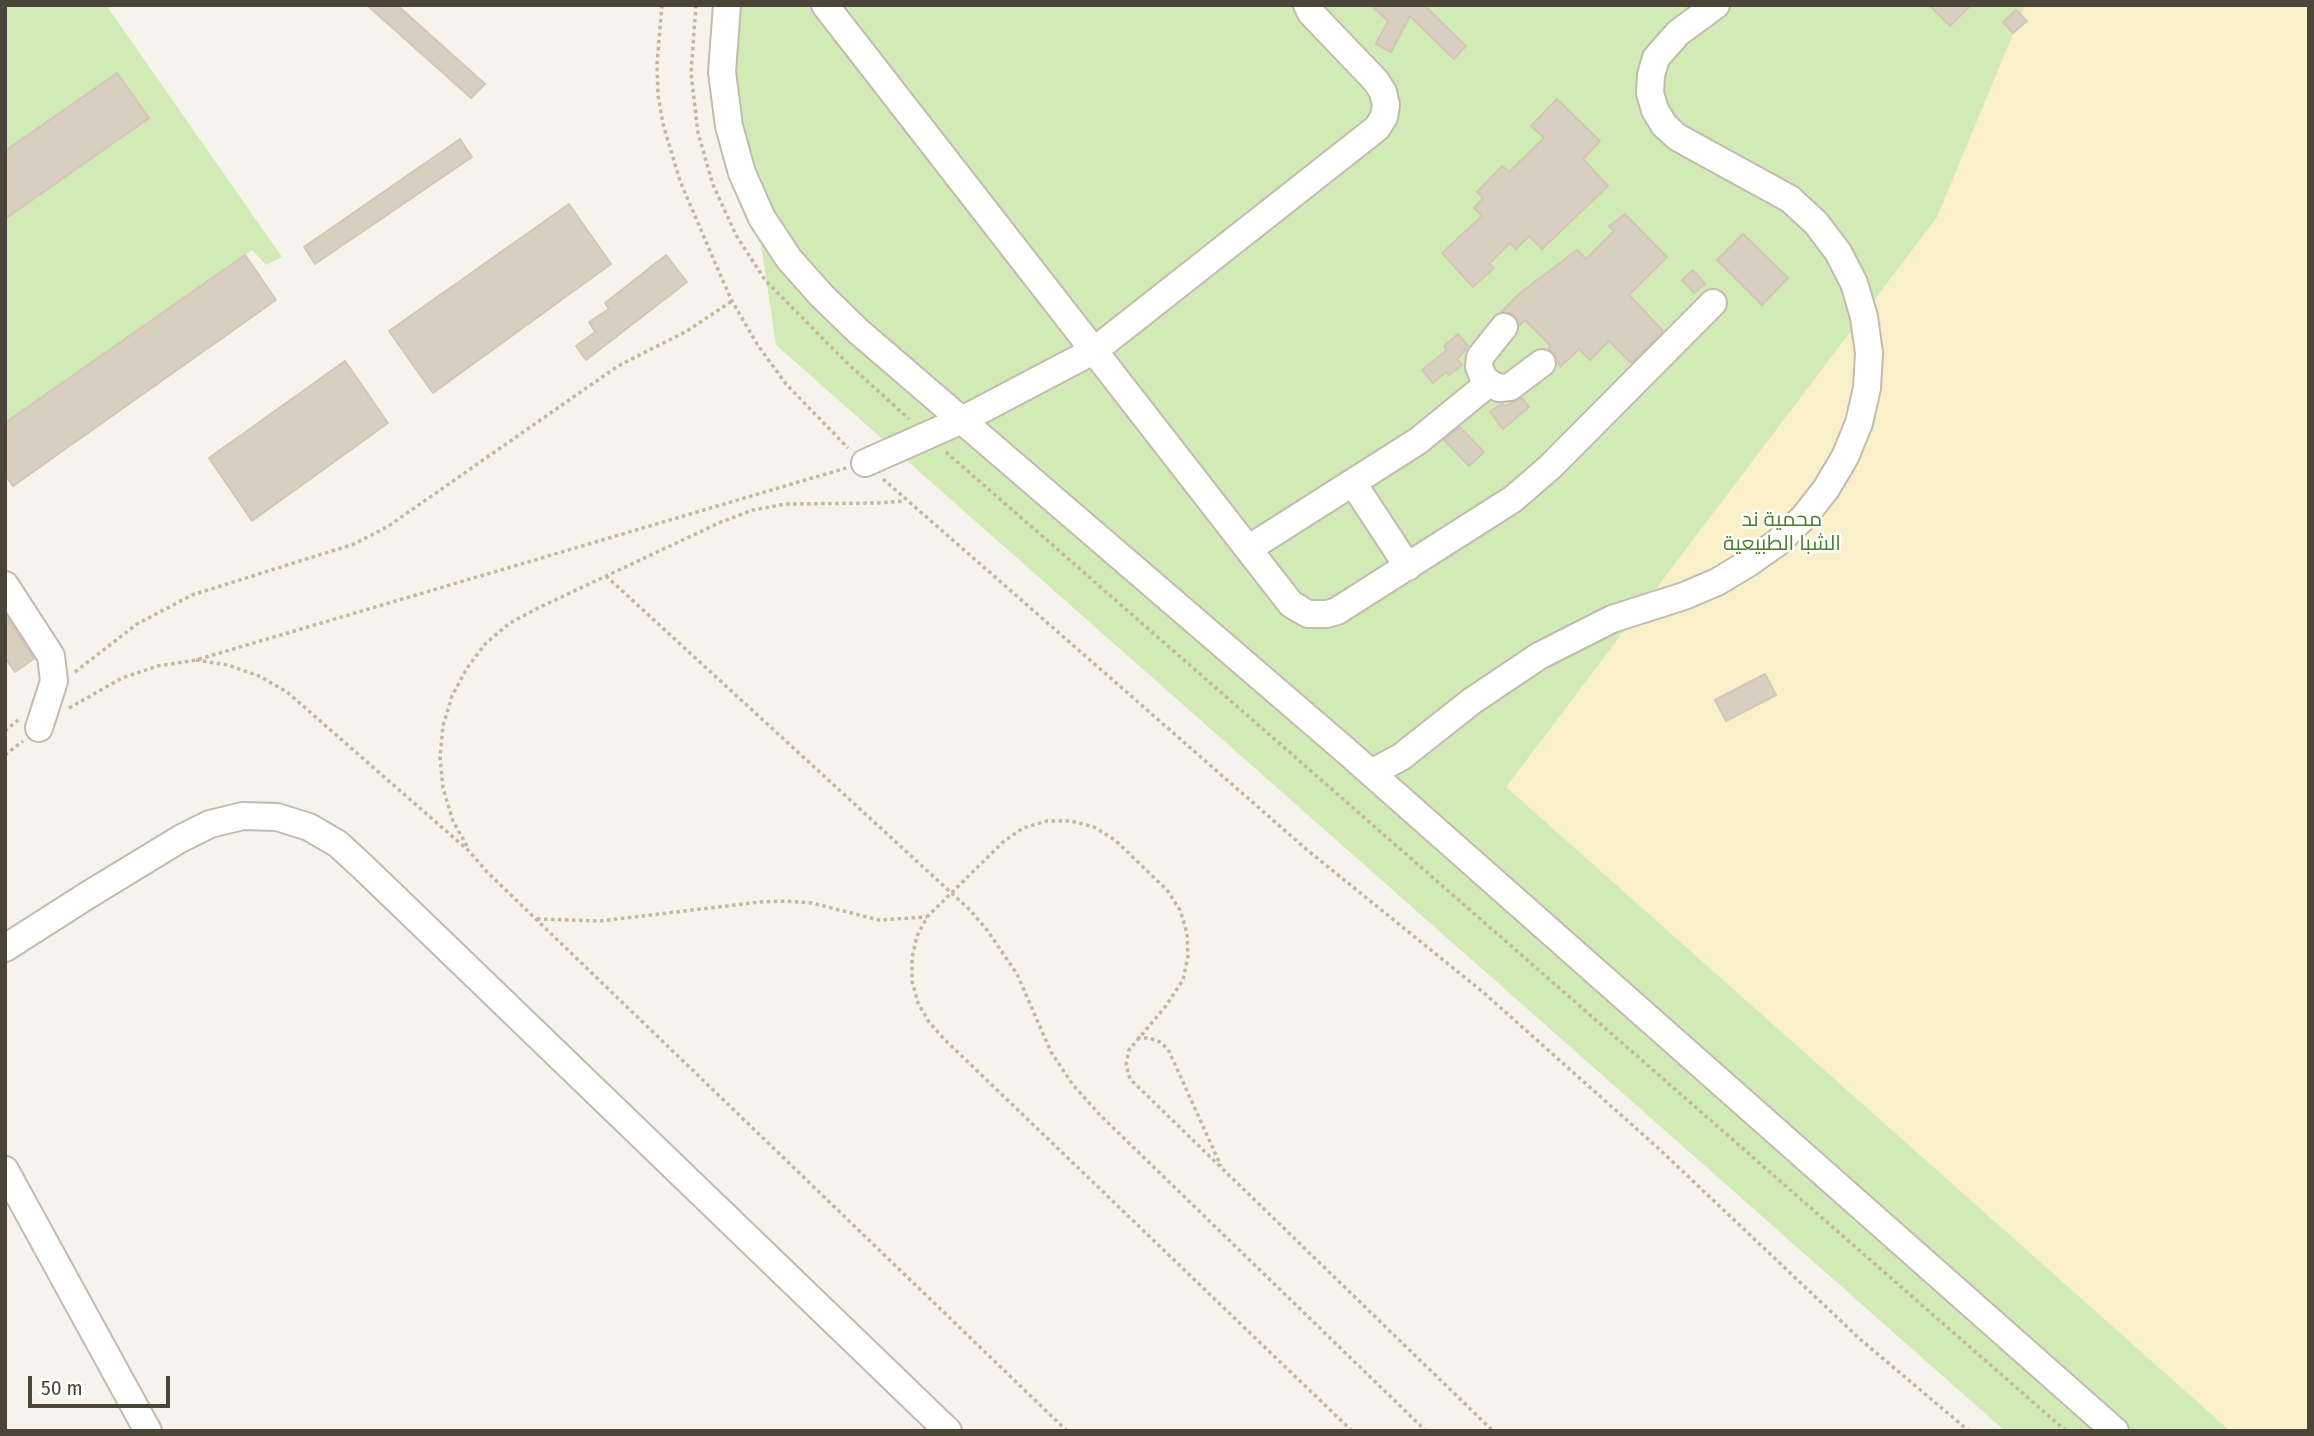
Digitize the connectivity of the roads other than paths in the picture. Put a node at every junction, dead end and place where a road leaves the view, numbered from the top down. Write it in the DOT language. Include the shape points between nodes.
graph roads {
  1 [pos="727,5"];
  2 [pos="825,5"];
  3 [pos="1307,5"];
  4 [pos="1716,5"];
  5 [pos="1713,303"];
  6 [pos="1504,327"];
  7 [pos="1095,350"];
  8 [pos="1542,363"];
  9 [pos="1489,383"];
  10 [pos="962,421"];
  11 [pos="865,463"];
  12 [pos="1353,483"];
  13 [pos="1248,549"];
  14 [pos="1408,566"];
  15 [pos="5,585"];
  16 [pos="31,722"];
  17 [pos="1411,750"];
  18 [pos="1371,774"];
  19 [pos="1394,794"];
  20 [pos="5,948"];
  21 [pos="5,1170"];
  22 [pos="148,1431"];
  23 [pos="948,1431"];
  24 [pos="2115,1431"];
  1 -- 10 [label="lane" via="722,72 729,126 742,173 762,218 789,259 822,296"];
  2 -- 7 [label="lane"];
  3 -- 7 [label="lane" via="1376,81 1386,105 1384,117 1377,128"];
  4 -- 17 [label="lane" via="1678,33 1656,58 1650,93 1655,110 1677,136 1790,199 1838,251 1854,283 1869,353 1859,423 1826,489 1777,543 1717,582 1612,619 1539,656"];
  5 -- 14 [label="lane" via="1537,479"];
  6 -- 9 [label="lane" via="1479,357 1479,367"];
  7 -- 10 [label="lane"];
  7 -- 13 [label="lane"];
  8 -- 9 [label="lane" via="1510,387"];
  9 -- 12 [label="lane" via="1418,441"];
  10 -- 11 [label="lane"];
  10 -- 18 [label="lane"];
  12 -- 13 [label="lane"];
  12 -- 14 [label="lane"];
  13 -- 14 [label="lane" via="1291,604 1317,615 1337,611"];
  15 -- 16 [label="lane" via="51,656 54,668 60,701"];
  17 -- 18 [label="lane"];
  17 -- 19 [label="lane"];
  18 -- 19 [label="lane"];
  19 -- 24 [label="lane"];
  20 -- 23 [label="lane" via="210,824 243,816 277,817 309,827 338,844 363,867"];
  21 -- 22 [label="lane"];
}
